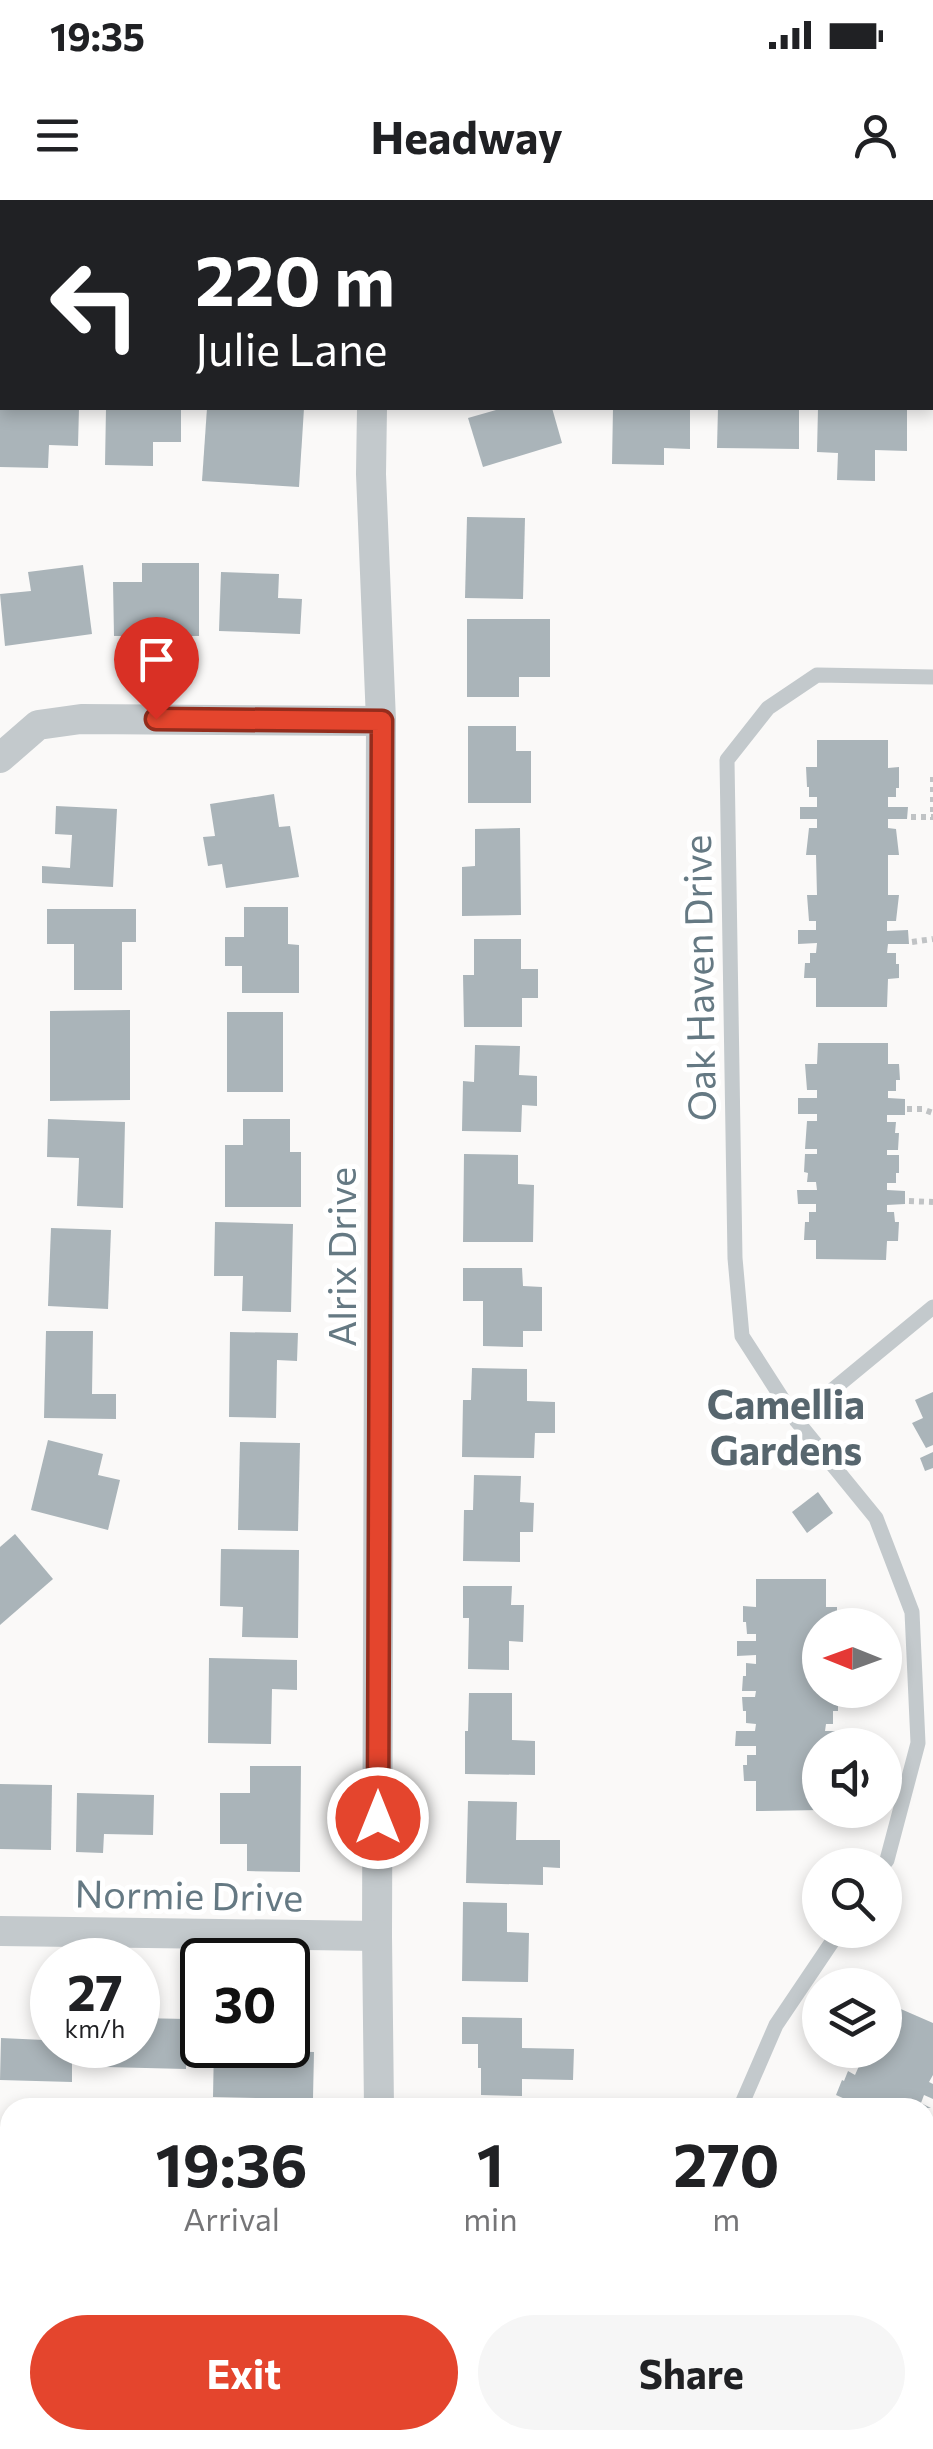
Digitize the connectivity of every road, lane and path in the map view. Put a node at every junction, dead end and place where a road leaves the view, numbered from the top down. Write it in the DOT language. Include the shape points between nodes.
graph roads {
  1 [pos="372,410"];
  2 [pos="933,677"];
  3 [pos="382,721"];
  4 [pos="0,758"];
  5 [pos="933,777"];
  6 [pos="911,816"];
  7 [pos="933,819"];
  8 [pos="933,939"];
  9 [pos="912,942"];
  10 [pos="907,1109"];
  11 [pos="933,1113"];
  12 [pos="909,1201"];
  13 [pos="933,1202"];
  14 [pos="933,1307"];
  15 [pos="796,1420"];
  16 [pos="890,1848"];
  17 [pos="0,1931"];
  18 [pos="377,1936"];
  19 [pos="828,1948"];
  20 [pos="379,2098"];
  21 [pos="744,2098"];
  1 -- 3 [label="street, Alrix Drive"];
  2 -- 15 [label="lane, Oak Haven Drive" via="818,675 768,708 727,760 742,1336"];
  3 -- 4 [label="street" via="81,719 38,726"];
  3 -- 18 [label="street, Alrix Drive"];
  5 -- 7 [label="path"];
  6 -- 7 [label="path"];
  8 -- 9 [label="path"];
  10 -- 11 [label="path"];
  12 -- 13 [label="path"];
  14 -- 15 [label="lane"];
  15 -- 16 [label="lane, Oak Haven Drive" via="876,1518 912,1612 918,1744"];
  17 -- 18 [label="street, Normie Drive"];
  18 -- 20 [label="street, Alrix Drive"];
  19 -- 21 [label="lane" via="776,2025"];
}
